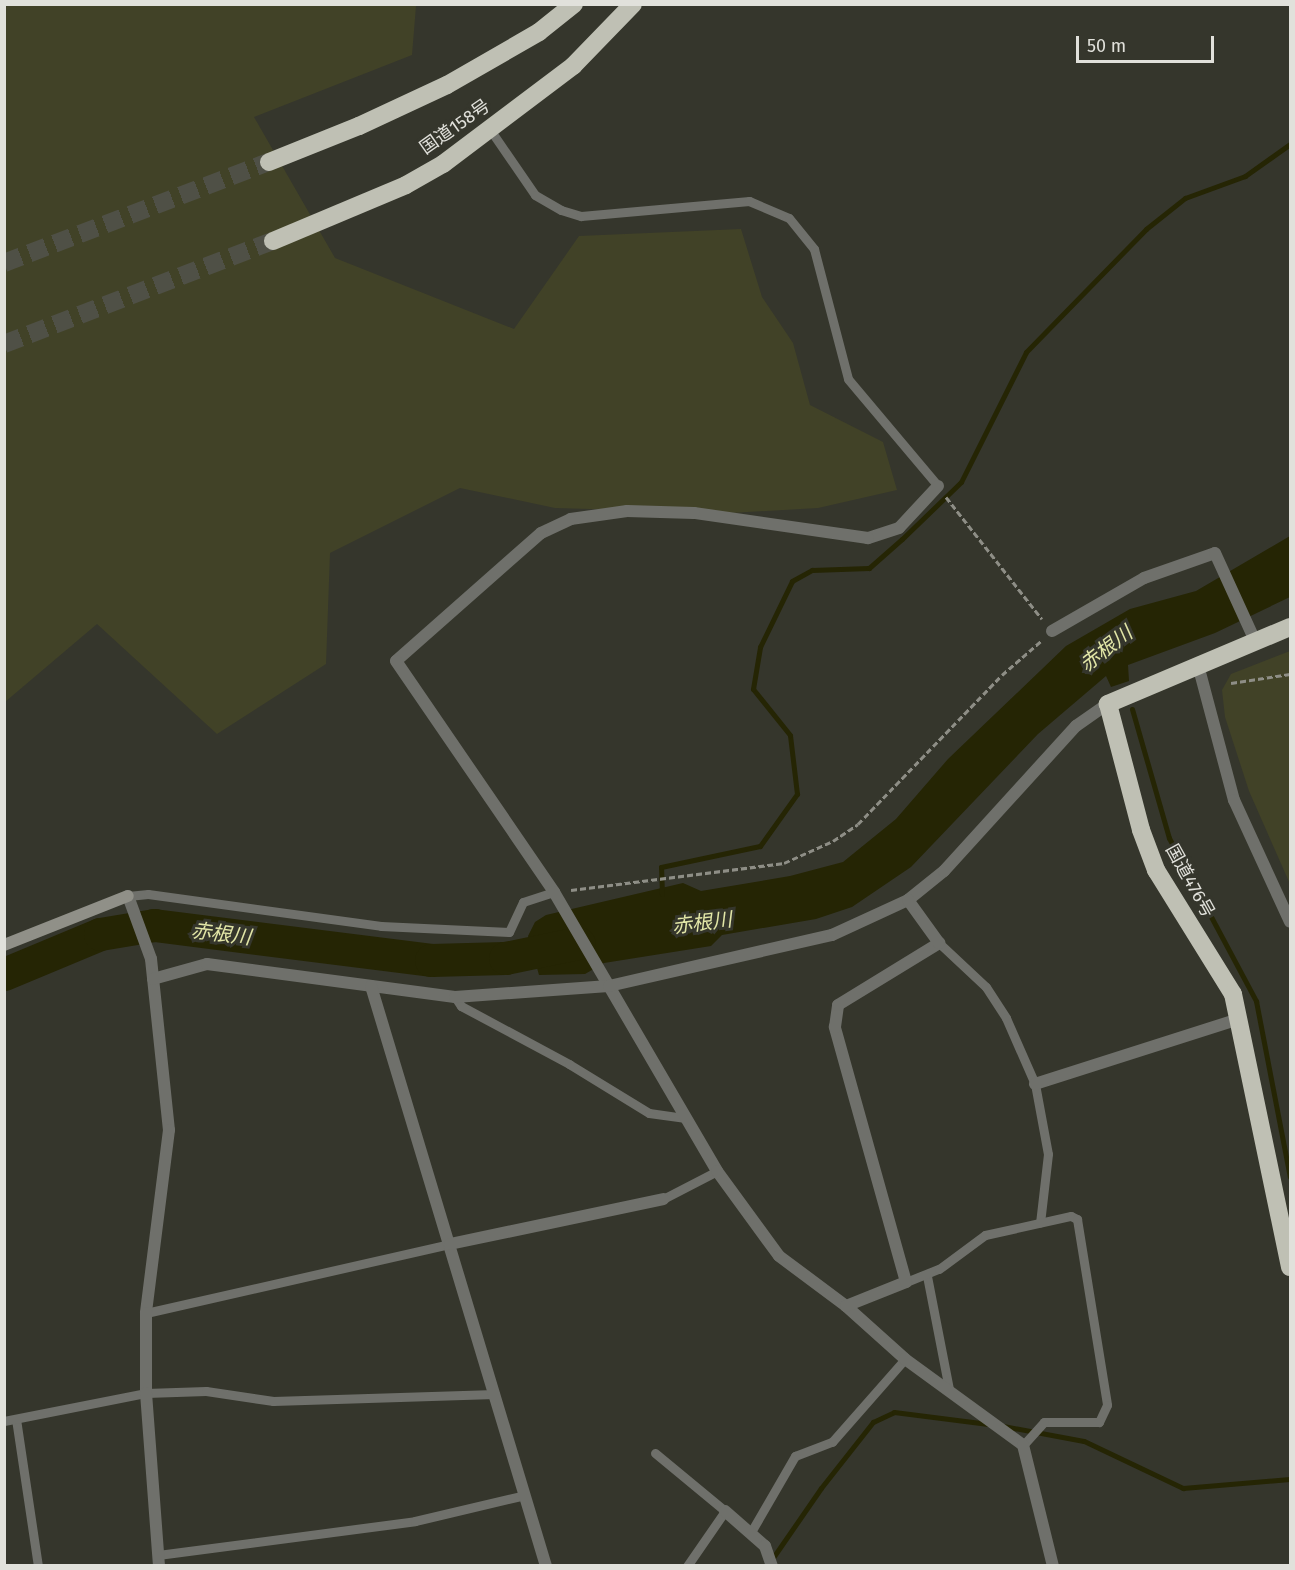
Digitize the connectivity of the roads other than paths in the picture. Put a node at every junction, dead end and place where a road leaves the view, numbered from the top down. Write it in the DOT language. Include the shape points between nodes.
graph roads {
  1 [pos="574,4"];
  2 [pos="633,4"];
  3 [pos="489,128"];
  4 [pos="269,162"];
  5 [pos="273,241"];
  6 [pos="938,486"];
  7 [pos="1290,627"];
  8 [pos="1052,631"];
  9 [pos="1254,638"];
  10 [pos="1198,665"];
  11 [pos="1108,704"];
  12 [pos="557,898"];
  13 [pos="908,900"];
  14 [pos="130,901"];
  15 [pos="1290,922"];
  16 [pos="939,943"];
  17 [pos="4,945"];
  18 [pos="153,979"];
  19 [pos="371,986"];
  20 [pos="609,986"];
  21 [pos="455,997"];
  22 [pos="1239,1019"];
  23 [pos="1035,1084"];
  24 [pos="686,1118"];
  25 [pos="717,1171"];
  26 [pos="663,1199"];
  27 [pos="1040,1223"];
  28 [pos="450,1244"];
  29 [pos="1290,1267"];
  30 [pos="927,1276"];
  31 [pos="906,1282"];
  32 [pos="846,1306"];
  33 [pos="146,1313"];
  34 [pos="905,1359"];
  35 [pos="949,1389"];
  36 [pos="146,1393"];
  37 [pos="495,1394"];
  38 [pos="16,1419"];
  39 [pos="4,1421"];
  40 [pos="1023,1445"];
  41 [pos="655,1453"];
  42 [pos="525,1495"];
  43 [pos="725,1511"];
  44 [pos="751,1532"];
  45 [pos="159,1560"];
  46 [pos="38,1566"];
  47 [pos="546,1566"];
  48 [pos="687,1566"];
  49 [pos="772,1566"];
  50 [pos="1053,1566"];
  1 -- 4 [label="highway, 国道158号" via="538,32 447,85"];
  2 -- 3 [label="highway, 国道158号" via="573,66 528,103"];
  3 -- 5 [label="highway, 国道158号" via="443,164 406,184"];
  3 -- 6 [label="lane" via="535,195 581,216 749,201 789,218 814,249 848,379"];
  6 -- 12 [label="street" via="899,528 868,538 694,513 627,511 572,519 541,533 396,661"];
  7 -- 9 [label="highway"];
  8 -- 9 [label="street" via="1144,578 1215,553"];
  9 -- 10 [label="highway"];
  10 -- 11 [label="highway"];
  10 -- 15 [label="street" via="1234,800"];
  11 -- 13 [label="street" via="1076,726 944,871"];
  11 -- 22 [label="highway, 国道476号" via="1141,830 1156,870 1228,985"];
  12 -- 14 [label="lane" via="523,902 509,932 381,926 148,894"];
  12 -- 20 [label="street"];
  13 -- 16 [label="street"];
  13 -- 20 [label="street" via="832,935"];
  14 -- 17 [label="street"];
  14 -- 18 [label="street" via="151,959"];
  16 -- 23 [label="lane" via="986,987 1006,1018"];
  16 -- 31 [label="street" via="838,1005 835,1027"];
  18 -- 19 [label="street" via="207,964"];
  18 -- 33 [label="street" via="169,1130"];
  19 -- 21 [label="street"];
  19 -- 28 [label="street"];
  20 -- 21 [label="street"];
  20 -- 24 [label="street"];
  21 -- 24 [label="lane" via="461,1006 569,1064 649,1113"];
  22 -- 23 [label="street"];
  22 -- 29 [label="highway, 国道476号"];
  23 -- 27 [label="lane" via="1048,1154"];
  24 -- 25 [label="street"];
  25 -- 26 [label="lane"];
  25 -- 32 [label="street" via="779,1256"];
  26 -- 28 [label="street"];
  27 -- 30 [label="lane" via="985,1235"];
  27 -- 40 [label="lane" via="1071,1216 1077,1219 1108,1398 1099,1422 1044,1422"];
  28 -- 33 [label="lane"];
  28 -- 37 [label="street"];
  30 -- 31 [label="lane"];
  30 -- 35 [label="lane"];
  31 -- 32 [label="street"];
  32 -- 34 [label="street"];
  33 -- 36 [label="street"];
  34 -- 35 [label="street"];
  34 -- 44 [label="lane" via="832,1442 795,1456"];
  35 -- 40 [label="street"];
  36 -- 37 [label="lane" via="206,1391 273,1401"];
  36 -- 38 [label="lane"];
  36 -- 45 [label="street"];
  37 -- 42 [label="street"];
  38 -- 39 [label="lane"];
  38 -- 46 [label="lane"];
  40 -- 50 [label="street"];
  41 -- 43 [label="lane"];
  42 -- 45 [label="lane" via="415,1521"];
  42 -- 47 [label="street"];
  43 -- 44 [label="street"];
  43 -- 48 [label="lane"];
  44 -- 49 [label="street" via="765,1546"];
}
